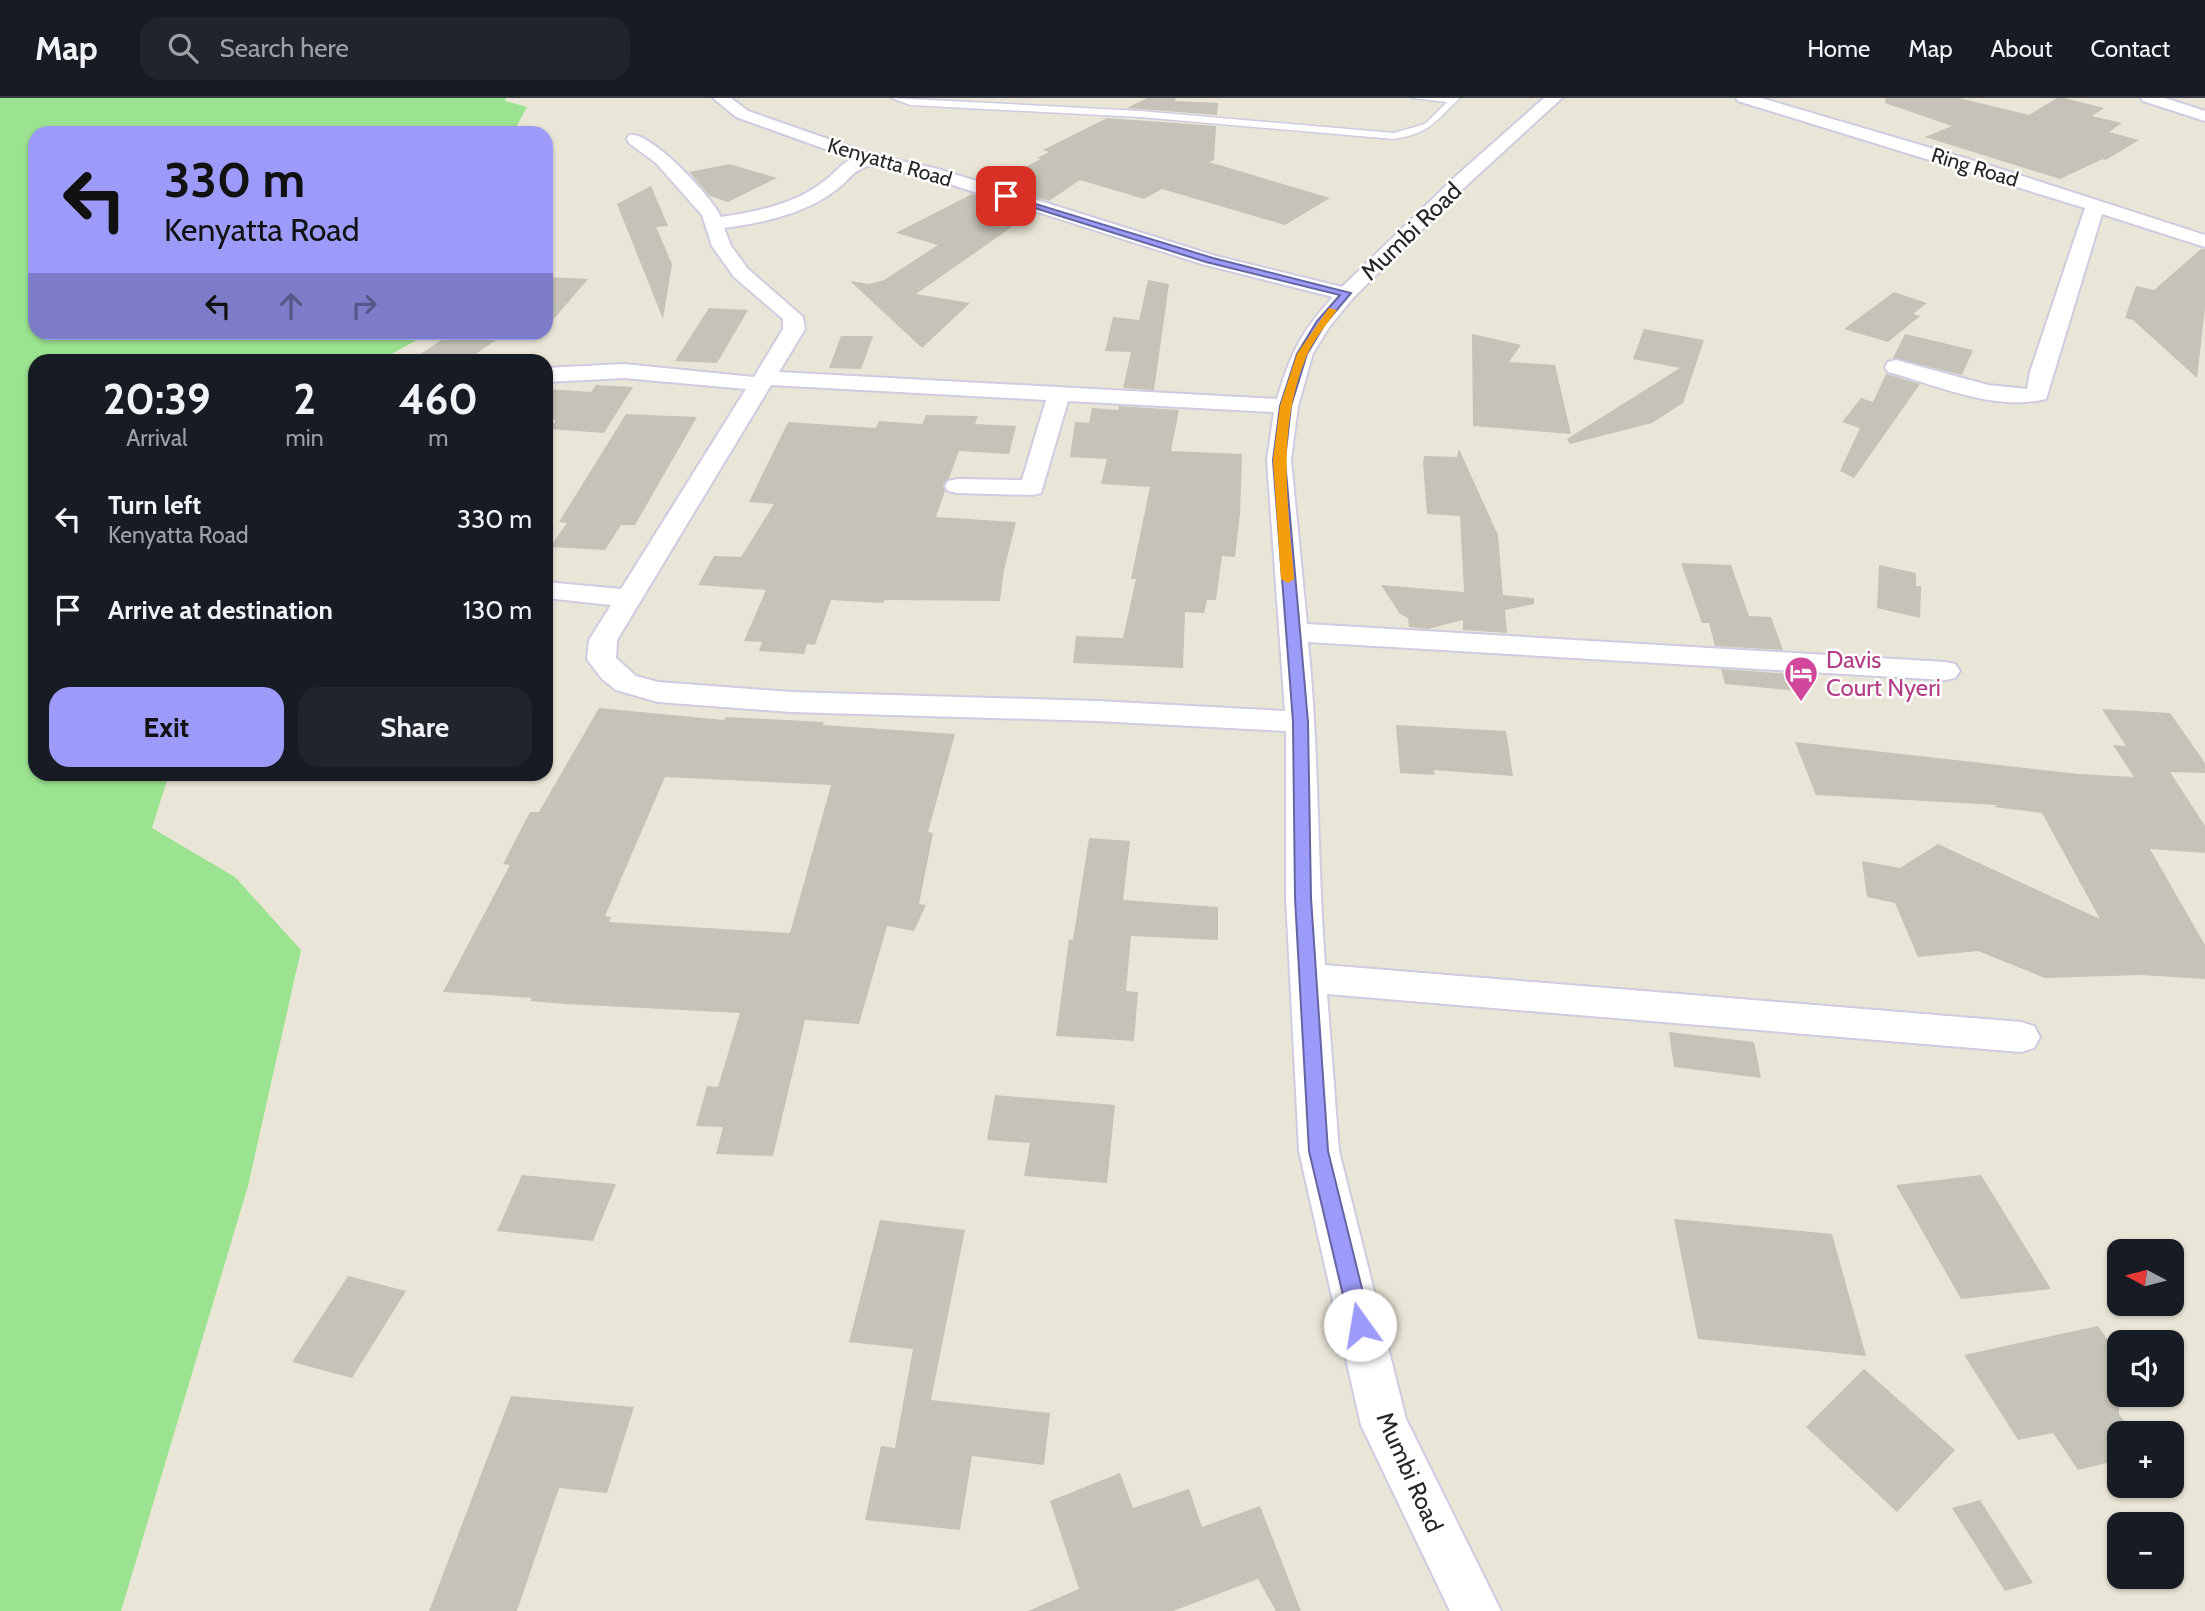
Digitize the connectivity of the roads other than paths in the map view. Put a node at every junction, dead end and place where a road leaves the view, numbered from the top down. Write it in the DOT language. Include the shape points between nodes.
graph roads {
  1 [pos="721,98"];
  2 [pos="896,98"];
  3 [pos="1416,98"];
  4 [pos="1555,98"];
  5 [pos="1744,98"];
  6 [pos="2149,98"];
  7 [pos="1454,99"];
  8 [pos="2205,116"];
  9 [pos="635,139"];
  10 [pos="869,159"];
  11 [pos="2095,205"];
  12 [pos="713,225"];
  13 [pos="2205,241"];
  14 [pos="1346,293"];
  15 [pos="1896,367"];
  16 [pos="553,374"];
  17 [pos="761,381"];
  18 [pos="1059,393"];
  19 [pos="1286,406"];
  20 [pos="957,486"];
  21 [pos="553,591"];
  22 [pos="629,598"];
  23 [pos="1292,632"];
  24 [pos="1945,671"];
  25 [pos="1301,722"];
  26 [pos="1308,978"];
  27 [pos="2021,1037"];
  28 [pos="1476,1611"];
  1 -- 10 [label="street, Kenyatta Road" via="742,114"];
  2 -- 7 [label="lane" via="1394,136 1416,134 1433,125"];
  3 -- 7 [label="lane"];
  4 -- 14 [label="street, Mumbi Road"];
  5 -- 11 [label="street, Ring Road"];
  6 -- 8 [label="street"];
  9 -- 12 [label="street" via="662,159 711,214"];
  10 -- 12 [label="street" via="848,167 830,186 805,200 762,217"];
  10 -- 14 [label="street, Kenyatta Road" via="932,173 1209,260"];
  11 -- 13 [label="street, Ring Road"];
  11 -- 15 [label="street" via="2038,394 2006,395"];
  12 -- 17 [label="street" via="728,258 755,288 793,317 794,329"];
  14 -- 19 [label="street, Mumbi Road" via="1302,354"];
  16 -- 17 [label="street" via="632,373"];
  17 -- 18 [label="street"];
  17 -- 22 [label="street"];
  18 -- 19 [label="street"];
  18 -- 20 [label="street" via="1032,488"];
  19 -- 23 [label="street, Mumbi Road" via="1279,460"];
  21 -- 22 [label="street"];
  22 -- 25 [label="street" via="603,640 601,659 626,683 658,692 791,702"];
  23 -- 24 [label="street"];
  23 -- 25 [label="street, Mumbi Road"];
  25 -- 26 [label="street, Mumbi Road"];
  26 -- 27 [label="street"];
  26 -- 28 [label="street, Mumbi Road" via="1319,1151 1384,1425"];
}
